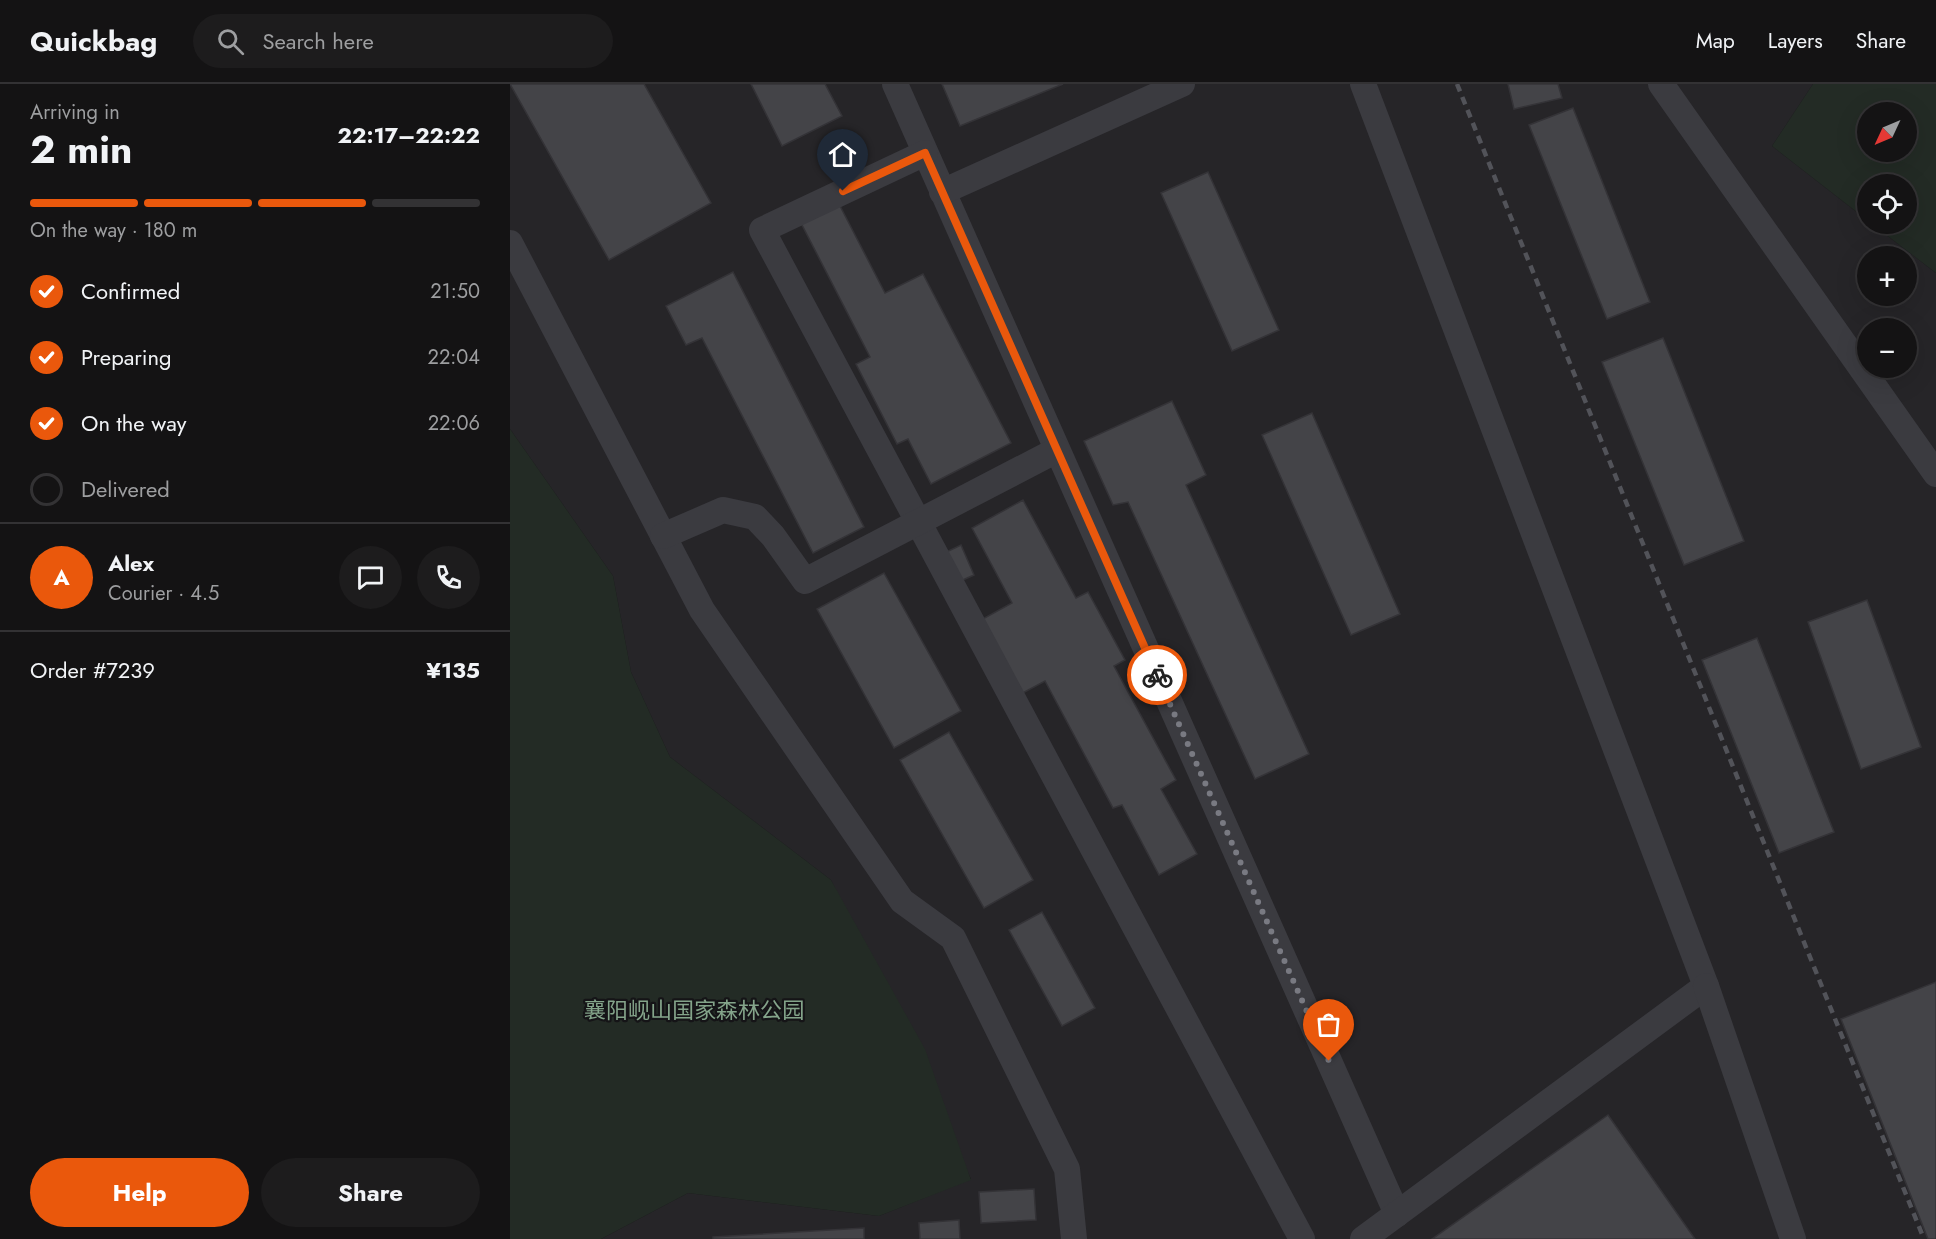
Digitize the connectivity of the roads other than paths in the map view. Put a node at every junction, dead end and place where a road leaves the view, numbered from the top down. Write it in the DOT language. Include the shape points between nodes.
graph roads {
  1 [pos="895,84"];
  2 [pos="1182,84"];
  3 [pos="1363,84"];
  4 [pos="1661,84"];
  5 [pos="925,153"];
  6 [pos="942,192"];
  7 [pos="510,243"];
  8 [pos="1057,450"];
  9 [pos="1936,474"];
  10 [pos="919,524"];
  11 [pos="663,536"];
  12 [pos="1706,986"];
  13 [pos="1397,1214"];
  14 [pos="1074,1239"];
  15 [pos="1302,1239"];
  16 [pos="1363,1239"];
  17 [pos="1793,1239"];
  1 -- 5 [label="lane"];
  2 -- 6 [label="lane"];
  3 -- 12 [label="lane"];
  4 -- 9 [label="lane"];
  5 -- 6 [label="lane"];
  5 -- 10 [label="lane" via="762,230"];
  6 -- 8 [label="lane"];
  7 -- 11 [label="lane"];
  8 -- 10 [label="lane"];
  8 -- 13 [label="lane"];
  10 -- 11 [label="lane" via="805,581 755,517 723,510"];
  10 -- 15 [label="lane"];
  11 -- 14 [label="lane" via="702,610 902,901 953,938 1067,1169"];
  12 -- 13 [label="lane"];
  12 -- 17 [label="lane"];
  13 -- 16 [label="lane"];
}
